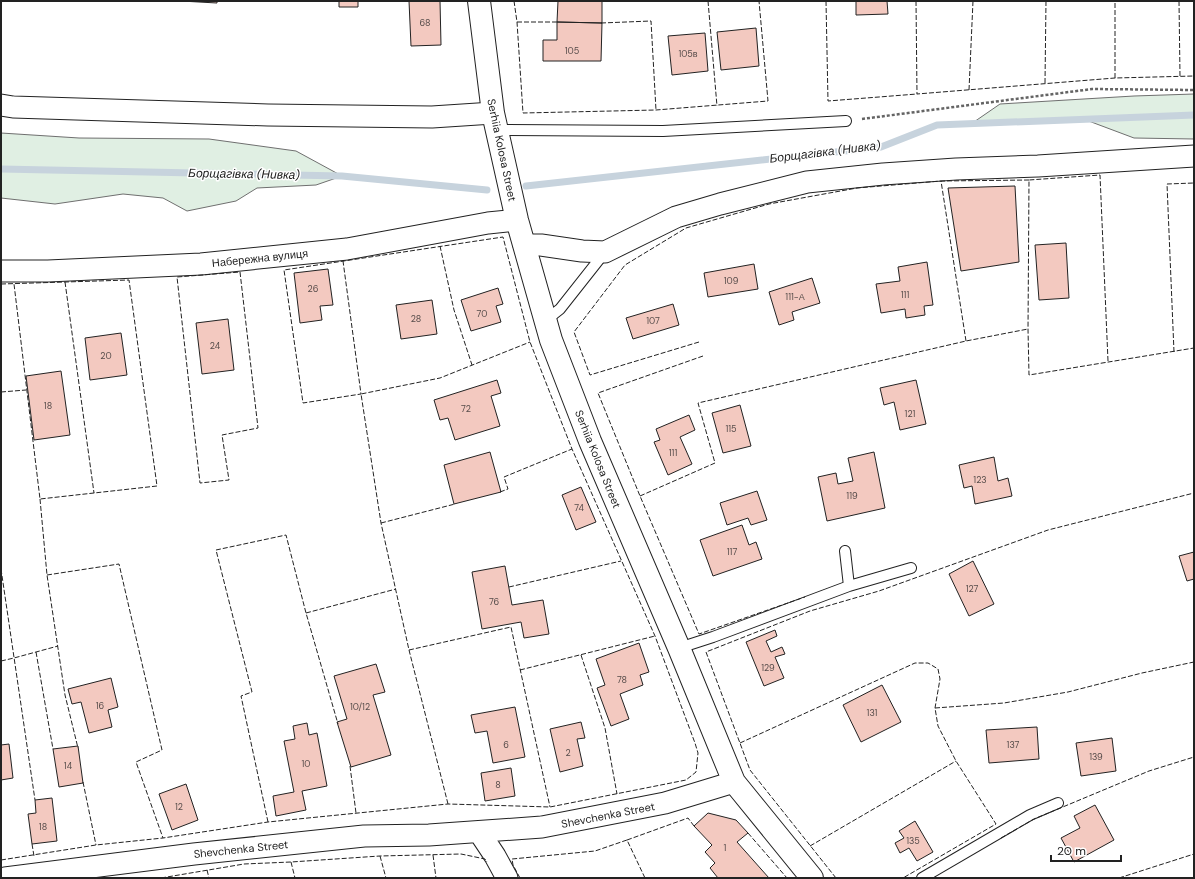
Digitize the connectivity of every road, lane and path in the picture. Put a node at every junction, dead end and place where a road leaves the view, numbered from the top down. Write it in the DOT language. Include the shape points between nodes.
graph roads {
  1 [pos="479,1"];
  2 [pos="1194,90"];
  3 [pos="1,105"];
  4 [pos="846,121"];
  5 [pos="495,122"];
  6 [pos="1194,156"];
  7 [pos="516,220"];
  8 [pos="524,245"];
  9 [pos="605,252"];
  10 [pos="1,271"];
  11 [pos="546,320"];
  12 [pos="845,551"];
  13 [pos="911,568"];
  14 [pos="849,586"];
  15 [pos="679,648"];
  16 [pos="734,782"];
  17 [pos="1058,803"];
  18 [pos="479,832"];
  19 [pos="5,878"];
  20 [pos="507,878"];
  21 [pos="812,878"];
  22 [pos="922,878"];
  1 -- 5 [label="street, Serhiia Kolosa Street"];
  2 -- 4 [label="path" via="1092,89"];
  3 -- 5 [label="street" via="268,115 432,117"];
  4 -- 5 [label="lane" via="663,131"];
  5 -- 7 [label="street, Serhiia Kolosa Street"];
  6 -- 9 [label="street" via="956,169 807,182 676,217"];
  7 -- 8 [label="street, Serhiia Kolosa Street"];
  7 -- 10 [label="street, Набережна вулиця" via="347,249 201,264"];
  8 -- 9 [label="street"];
  8 -- 11 [label="street, Serhiia Kolosa Street"];
  9 -- 11 [label="lane" via="560,309"];
  11 -- 15 [label="street, Serhiia Kolosa Street" via="551,340 590,441"];
  12 -- 14 [label="lane"];
  13 -- 14 [label="lane"];
  14 -- 15 [label="lane" via="713,638"];
  15 -- 16 [label="street, Serhiia Kolosa Street"];
  16 -- 18 [label="street, Shevchenka Street" via="665,803 542,827"];
  16 -- 21 [label="street, Serhiia Kolosa Street"];
  17 -- 22 [label="lane" via="1030,815"];
  18 -- 19 [label="street, Shevchenka Street" via="364,836"];
  18 -- 20 [label="street"];
}
